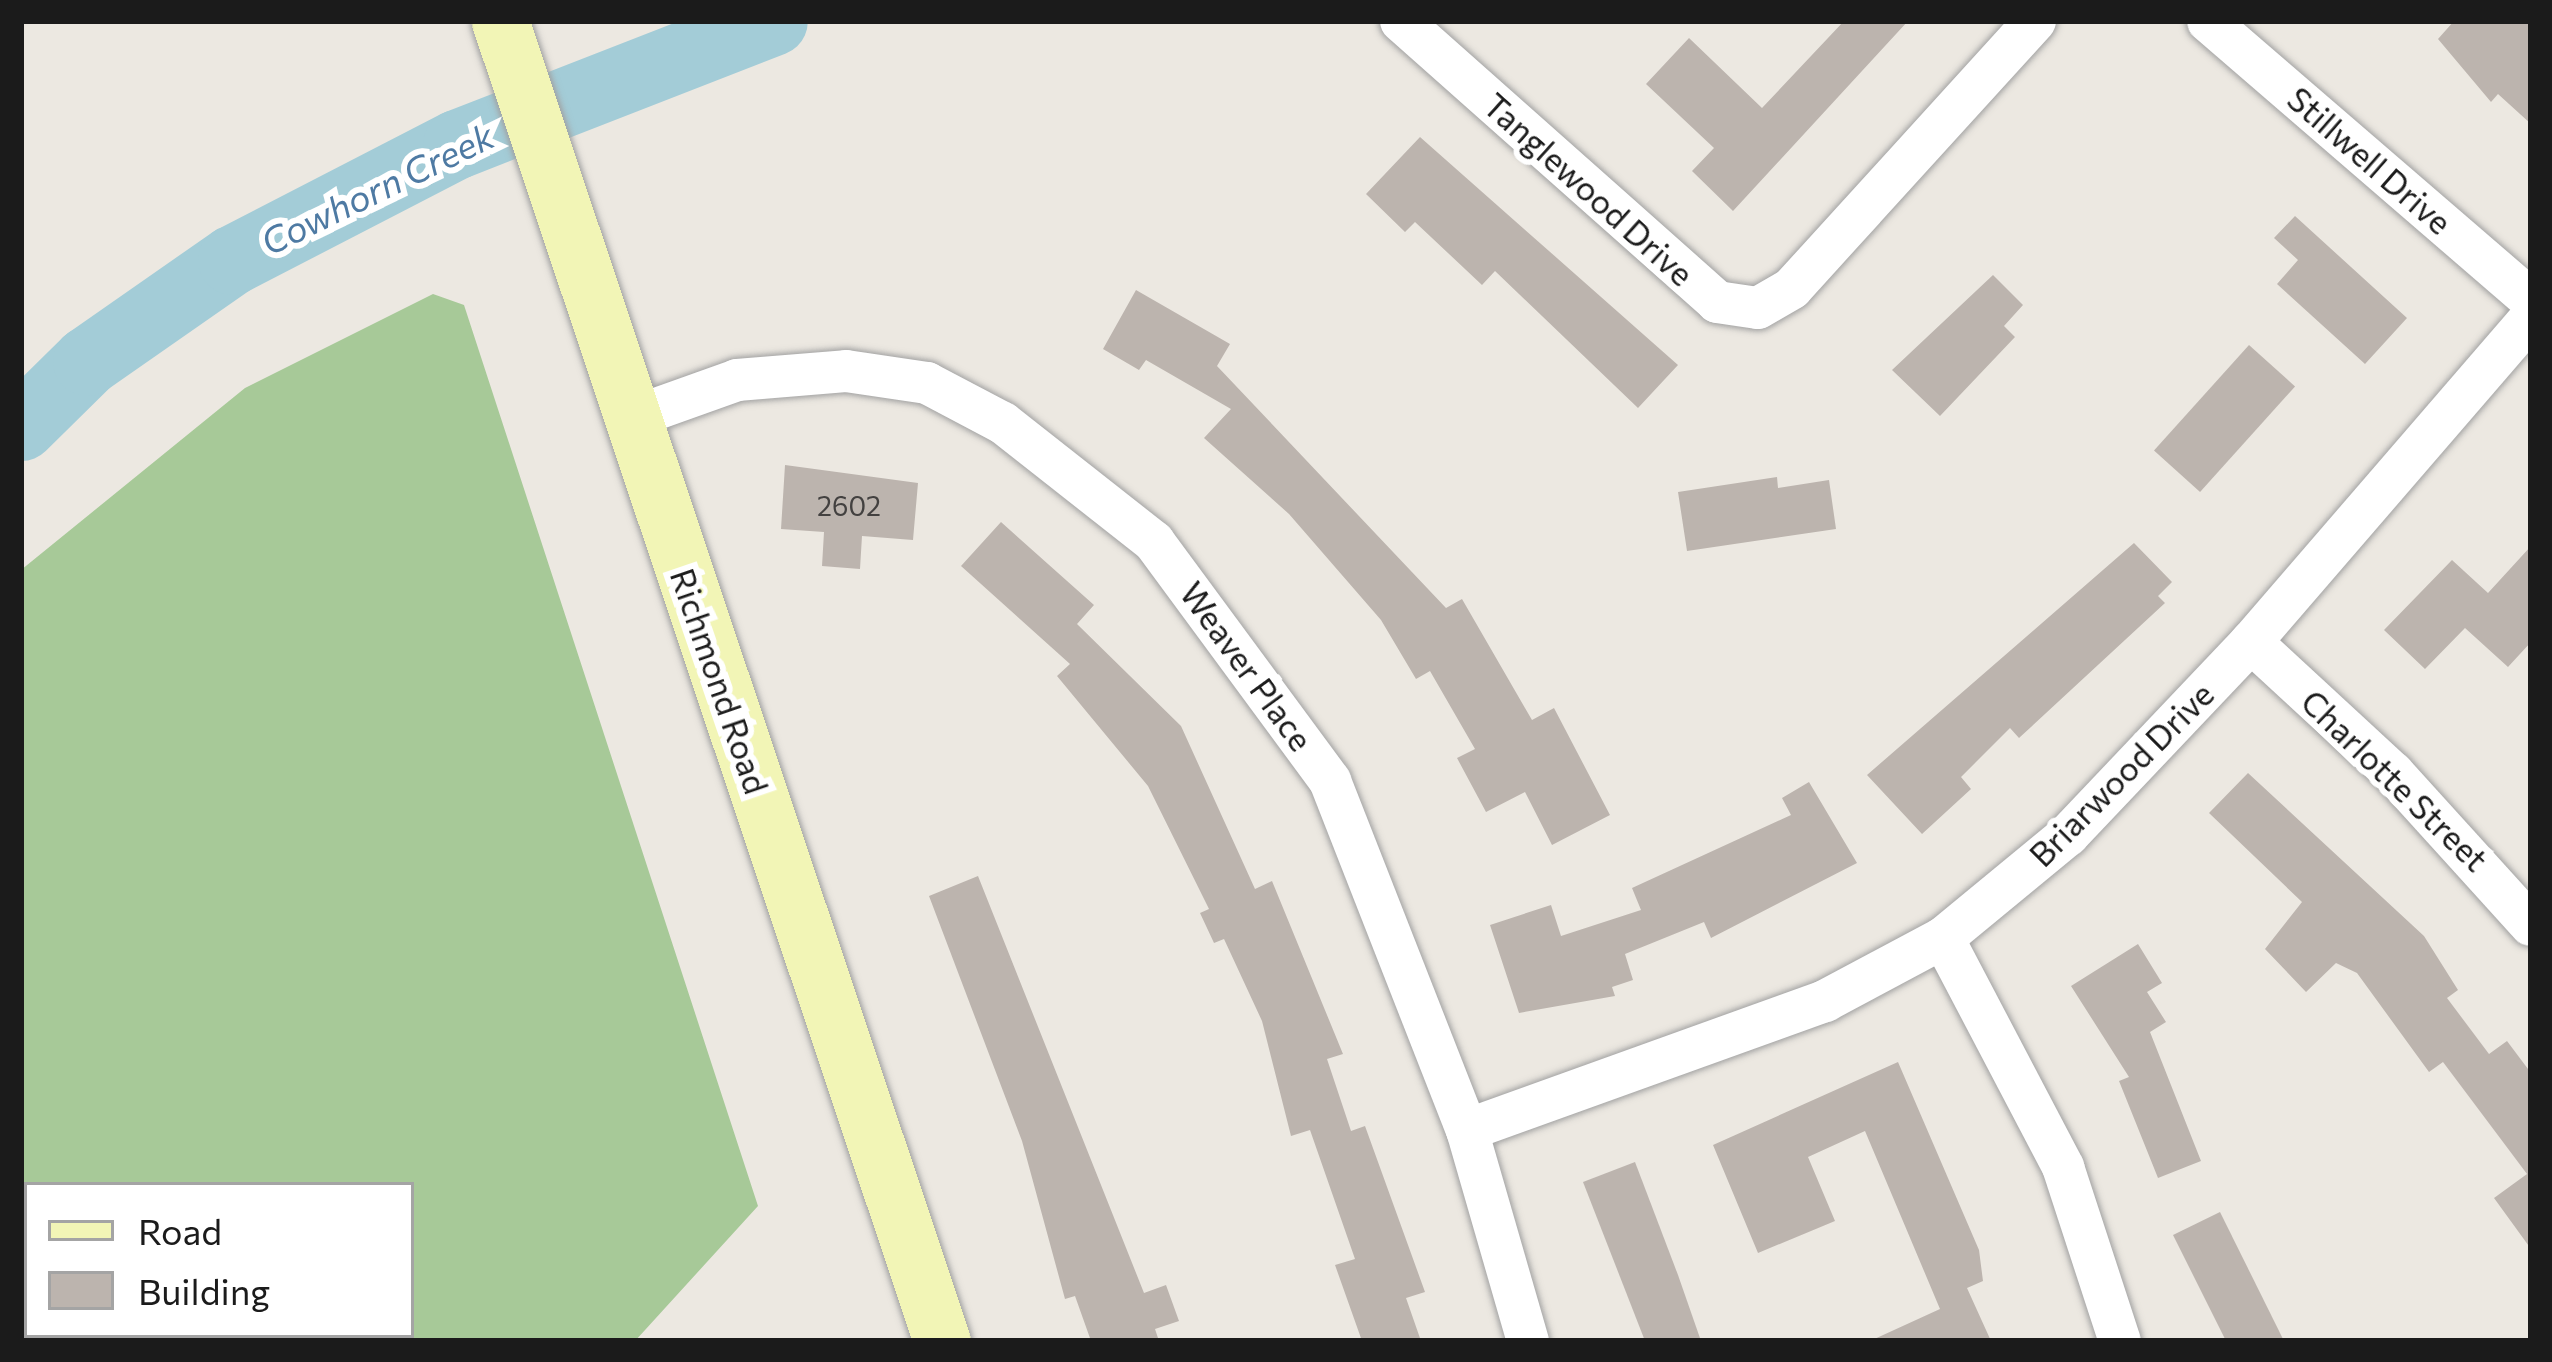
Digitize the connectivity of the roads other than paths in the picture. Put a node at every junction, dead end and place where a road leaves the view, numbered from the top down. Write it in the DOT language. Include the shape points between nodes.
graph roads {
  1 [pos="500,21"];
  2 [pos="1400,21"];
  3 [pos="2035,21"];
  4 [pos="2208,21"];
  5 [pos="2531,300"];
  6 [pos="2531,318"];
  7 [pos="631,418"];
  8 [pos="2252,642"];
  9 [pos="2531,925"];
  10 [pos="1943,938"];
  11 [pos="1467,1130"];
  12 [pos="942,1341"];
  13 [pos="1528,1341"];
  14 [pos="2120,1341"];
  1 -- 7 [label="main road, Richmond Road"];
  2 -- 3 [label="street, Tanglewood Drive" via="1717,302 1758,308 1792,289"];
  4 -- 5 [label="street, Stillwell Drive"];
  6 -- 8 [label="street, Briarwood Drive"];
  7 -- 11 [label="street, Weaver Place" via="737,380 846,371 926,383 1081,478 1194,590 1330,782"];
  7 -- 12 [label="main road, Richmond Road"];
  8 -- 9 [label="street, Charlotte Street" via="2393,773"];
  8 -- 10 [label="street, Briarwood Drive" via="2068,836"];
  10 -- 11 [label="street, Briarwood Drive" via="1825,1001"];
  10 -- 14 [label="street" via="2063,1167"];
  11 -- 13 [label="street, Weaver Place"];
}
